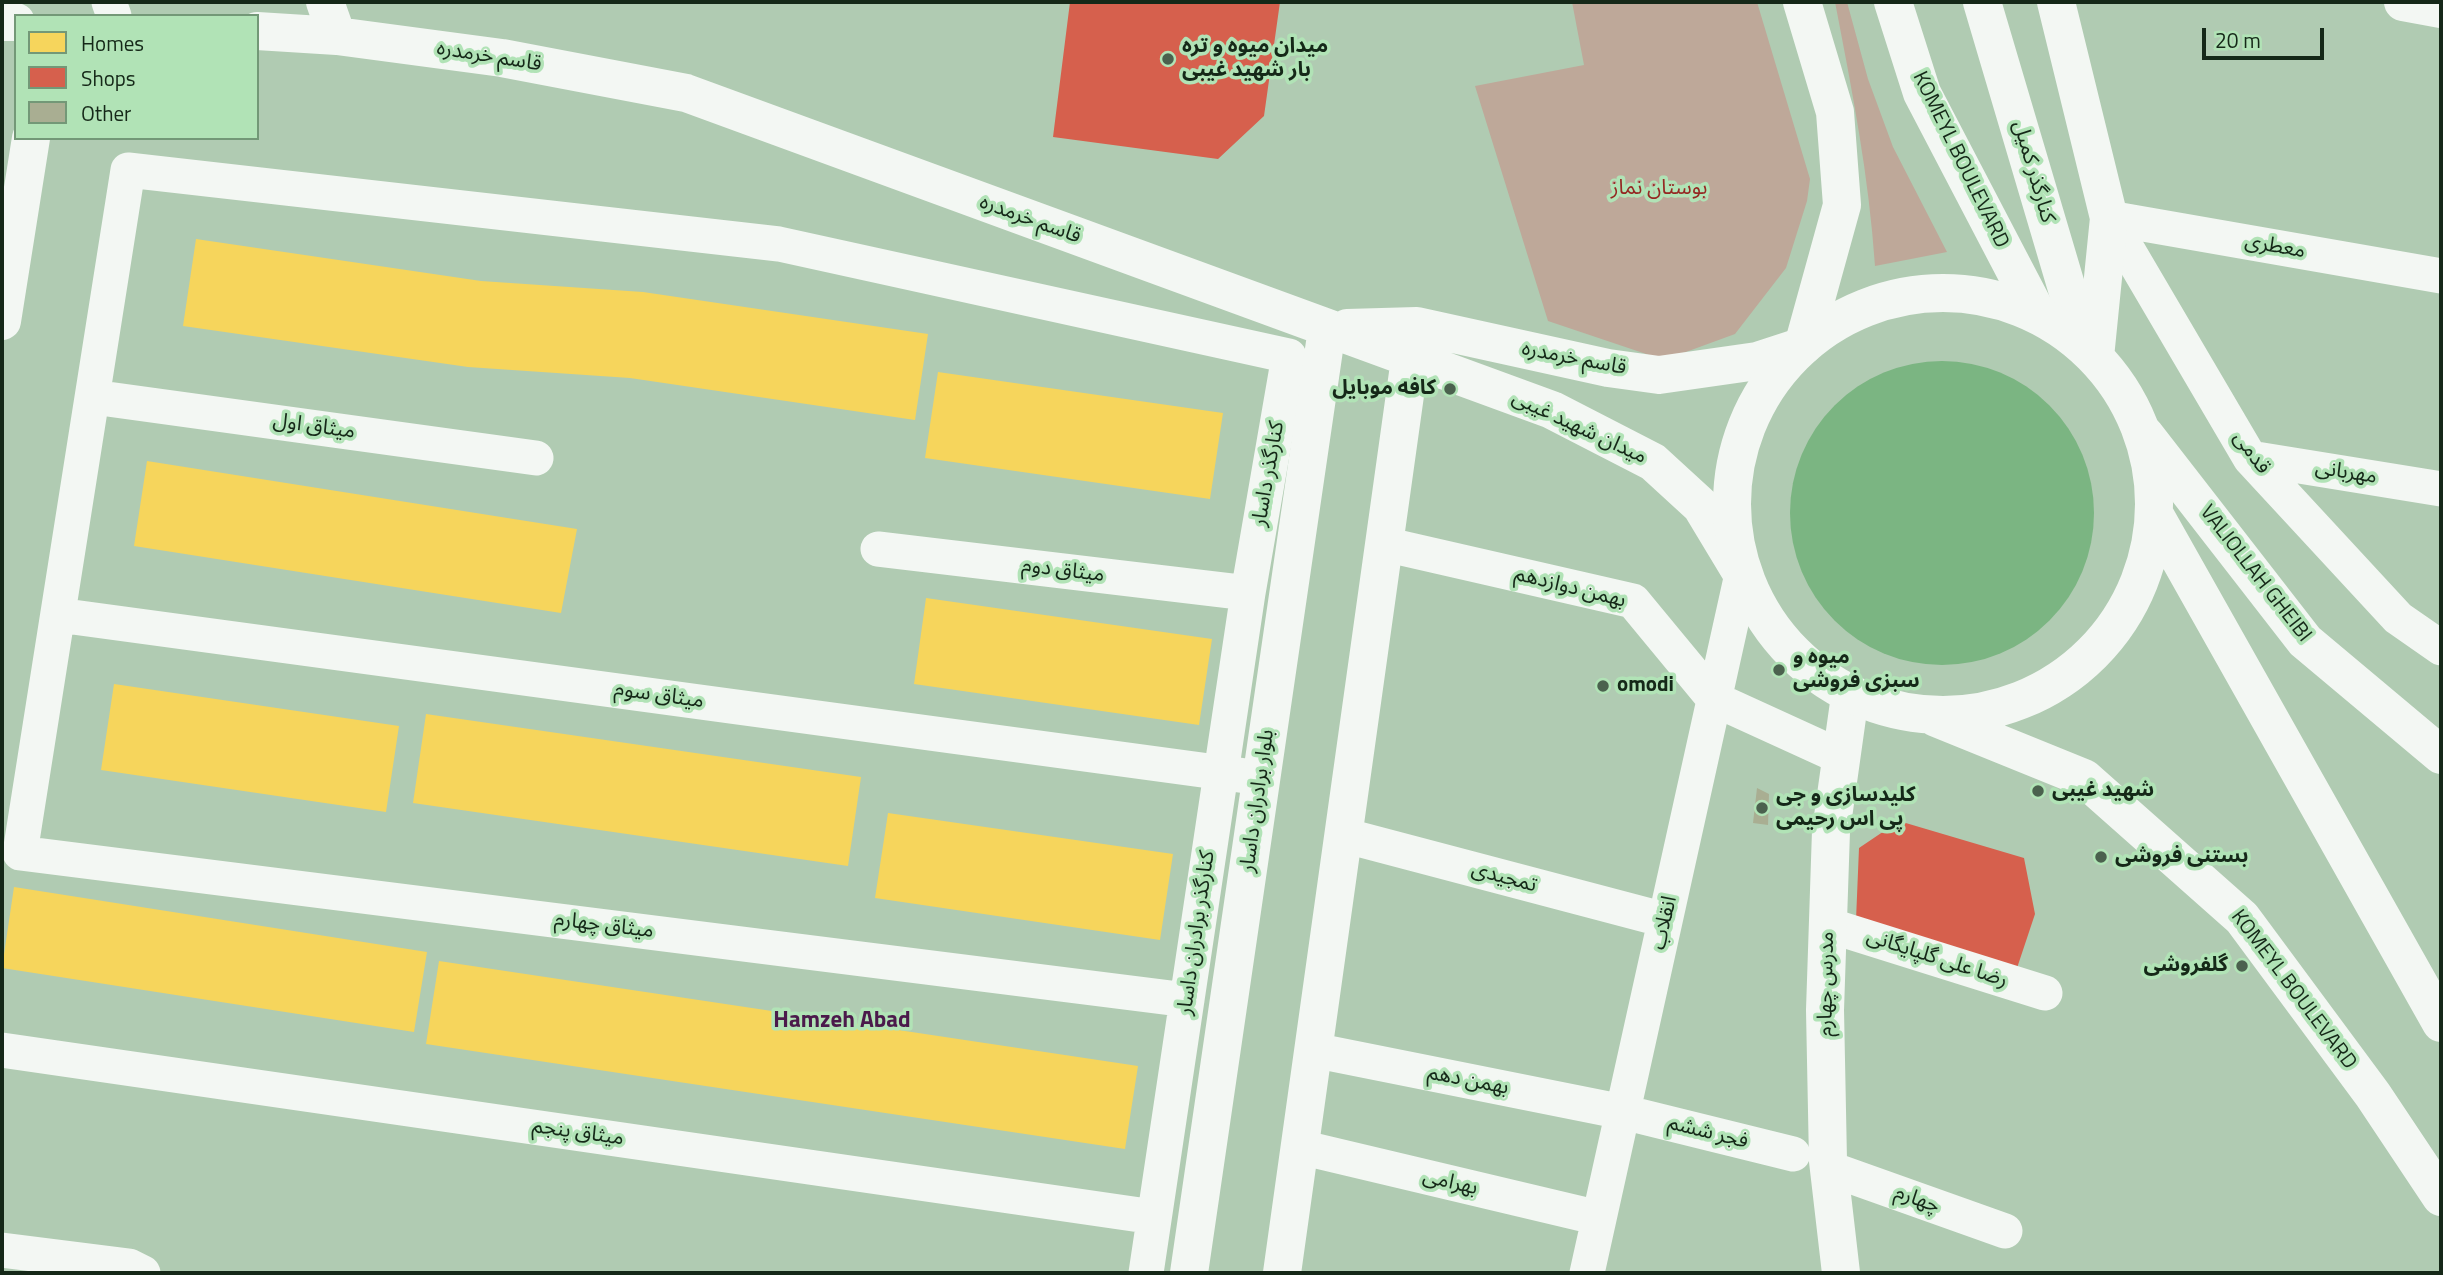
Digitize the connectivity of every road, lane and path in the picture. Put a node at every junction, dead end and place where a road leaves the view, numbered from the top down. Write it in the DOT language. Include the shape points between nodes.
graph roads {
  1 [pos="1801,2"];
  2 [pos="1893,2"];
  3 [pos="1982,2"];
  4 [pos="2056,2"];
  5 [pos="2403,2"];
  6 [pos="2441,9"];
  7 [pos="331,19"];
  8 [pos="259,31"];
  9 [pos="20,164"];
  10 [pos="2109,218"];
  11 [pos="2441,275"];
  12 [pos="2037,313"];
  13 [pos="2,321"];
  14 [pos="1327,329"];
  15 [pos="1803,346"];
  16 [pos="2089,350"];
  17 [pos="1289,356"];
  18 [pos="1410,359"];
  19 [pos="93,397"];
  20 [pos="2145,435"];
  21 [pos="536,458"];
  22 [pos="2250,458"];
  23 [pos="2441,489"];
  24 [pos="2156,517"];
  25 [pos="1384,544"];
  26 [pos="878,549"];
  27 [pos="1742,573"];
  28 [pos="1248,593"];
  29 [pos="58,615"];
  30 [pos="2441,648"];
  31 [pos="1850,696"];
  32 [pos="1714,699"];
  33 [pos="1930,716"];
  34 [pos="2441,755"];
  35 [pos="1841,757"];
  36 [pos="1220,773"];
  37 [pos="1261,778"];
  38 [pos="1343,835"];
  39 [pos="1665,920"];
  40 [pos="1828,925"];
  41 [pos="2045,993"];
  42 [pos="1187,1000"];
  43 [pos="2441,1023"];
  44 [pos="2,1050"];
  45 [pos="1313,1050"];
  46 [pos="1623,1112"];
  47 [pos="1300,1147"];
  48 [pos="1793,1154"];
  49 [pos="1828,1168"];
  50 [pos="2441,1197"];
  51 [pos="1154,1216"];
  52 [pos="1599,1218"];
  53 [pos="2005,1231"];
  54 [pos="2,1250"];
  55 [pos="143,1273"];
  56 [pos="1146,1273"];
  57 [pos="1189,1273"];
  58 [pos="1282,1273"];
  59 [pos="1587,1273"];
  60 [pos="1841,1273"];
  1 -- 15 [label="street" via="1835,112 1842,205"];
  2 -- 12 [label="street, KOMEYL BOULEVARD" via="1922,93"];
  3 -- 16 [label="street, کنارگذر کمیل"];
  4 -- 10 [label="street"];
  5 -- 6 [label="street"];
  7 -- 8 [label="street, قاسم خرمدره"];
  7 -- 14 [label="street, قاسم خرمدره" via="687,93"];
  9 -- 13 [label="street"];
  10 -- 11 [label="street, معطری"];
  10 -- 16 [label="street"];
  10 -- 22 [label="street, قدمی"];
  12 -- 15 [label="street" via="1977,294 1915,293 1855,311"];
  12 -- 16 [label="street"];
  14 -- 15 [label="street, قاسم خرمدره" via="1417,326 1659,375 1757,361"];
  14 -- 17 [label="street"];
  14 -- 18 [label="street, میدان شهید غیبی"];
  14 -- 37 [label="street, بلوار برادران داسار"];
  15 -- 27 [label="street" via="1762,393 1738,450 1730,513"];
  16 -- 20 [label="street" via="2121,385"];
  17 -- 19 [label="street" via="779,244 128,170"];
  17 -- 28 [label="street, کنارگذر داسار"];
  18 -- 25 [label="street"];
  18 -- 27 [label="street, میدان شهید غیبی" via="1552,411 1653,462 1701,506"];
  19 -- 21 [label="street, میثاق اول"];
  19 -- 29 [label="street"];
  20 -- 24 [label="street" via="2154,475"];
  20 -- 34 [label="street, VALIOLLAH GHEIBI" via="2305,641"];
  22 -- 23 [label="street, مهربانی"];
  22 -- 30 [label="street, قدمی" via="2398,618"];
  24 -- 33 [label="street" via="2141,581 2108,639 2058,684 1996,710"];
  24 -- 43 [label="street"];
  25 -- 32 [label="street, بهمن دوازدهم" via="1633,601"];
  25 -- 38 [label="street"];
  26 -- 28 [label="street, میثاق دوم"];
  27 -- 31 [label="street" via="1767,624 1803,665"];
  27 -- 32 [label="street, انقلاب"];
  28 -- 36 [label="street, کنارگذر برادران داسار"];
  29 -- 36 [label="street, میثاق سوم"];
  29 -- 42 [label="street, میثاق چهارم" via="20,853"];
  31 -- 33 [label="street" via="1889,710"];
  31 -- 35 [label="street, مدرس چهارم"];
  32 -- 35 [label="street"];
  32 -- 39 [label="street, انقلاب"];
  33 -- 50 [label="street, KOMEYL BOULEVARD" via="2084,778 2242,918 2373,1095"];
  35 -- 40 [label="street, مدرس چهارم"];
  36 -- 37 [label="street, میثاق سوم"];
  36 -- 42 [label="street, کنارگذر برادران داسار"];
  37 -- 57 [label="street, بلوار برادران داسار"];
  38 -- 39 [label="street, تمجیدی"];
  38 -- 45 [label="street"];
  39 -- 46 [label="street, انقلاب"];
  40 -- 41 [label="street, رضا علی گلپایگانی"];
  40 -- 49 [label="street, مدرس چهارم"];
  42 -- 51 [label="street, کنارگذر برادران داسار"];
  44 -- 51 [label="street, میثاق پنجم"];
  45 -- 46 [label="street, بهمن دهم"];
  45 -- 47 [label="street"];
  46 -- 48 [label="street, فجر ششم"];
  46 -- 52 [label="street, انقلاب"];
  47 -- 52 [label="street, بهرامی"];
  47 -- 58 [label="street"];
  49 -- 53 [label="street, چهارم"];
  49 -- 60 [label="street, مدرس چهارم"];
  51 -- 56 [label="street, کنارگذر برادران داسار"];
  52 -- 59 [label="street, انقلاب"];
  54 -- 55 [label="street" via="129,1266"];
}
